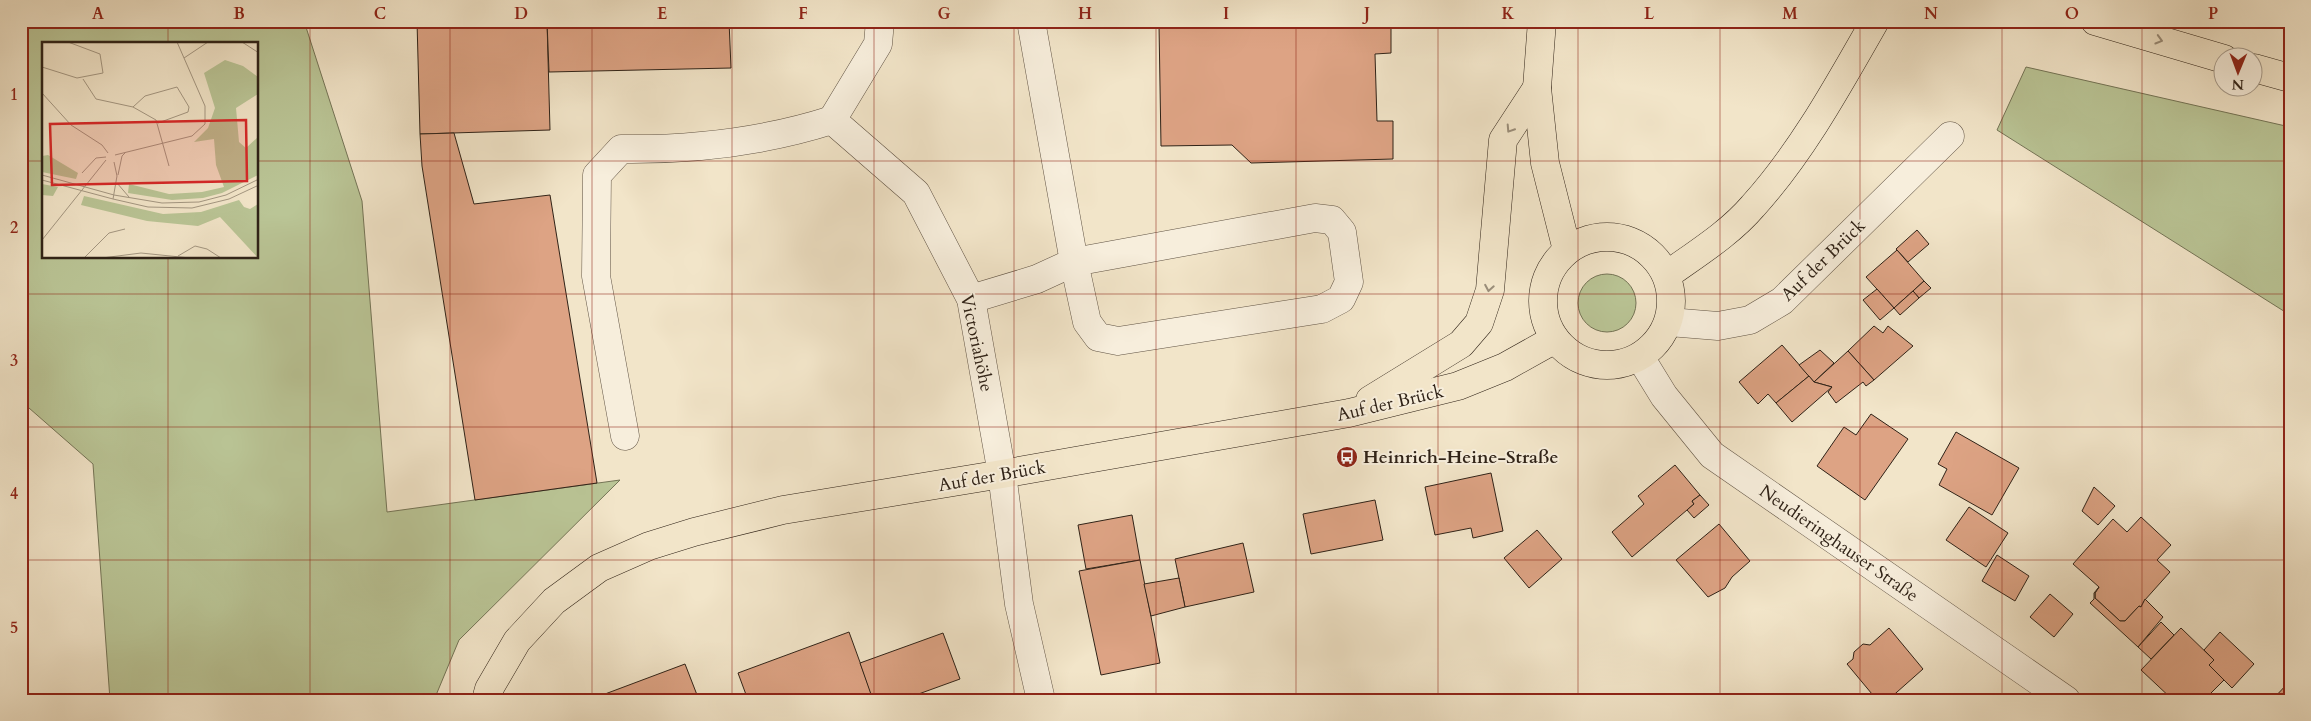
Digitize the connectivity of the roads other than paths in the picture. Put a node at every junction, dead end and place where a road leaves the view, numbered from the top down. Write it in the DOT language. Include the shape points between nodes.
graph roads {
  1 [pos="880,21"];
  2 [pos="1031,21"];
  3 [pos="1542,21"];
  4 [pos="1876,21"];
  5 [pos="2095,21"];
  6 [pos="2214,56"];
  7 [pos="2264,71"];
  8 [pos="2290,78"];
  9 [pos="1536,88"];
  10 [pos="832,120"];
  11 [pos="1950,136"];
  12 [pos="1567,250"];
  13 [pos="1074,262"];
  14 [pos="1667,276"];
  15 [pos="971,299"];
  16 [pos="1669,322"];
  17 [pos="1555,339"];
  18 [pos="1640,357"];
  19 [pos="1349,413"];
  20 [pos="625,436"];
  21 [pos="1002,474"];
  22 [pos="486,700"];
  23 [pos="1040,700"];
  24 [pos="2066,700"];
  1 -- 10 [label="street" via="878,44"];
  2 -- 13 [label="street"];
  3 -- 9 [label="main road"];
  4 -- 14 [label="main road" via="1794,153 1753,207 1716,241"];
  5 -- 6 [label="main road, one-way"];
  7 -- 8 [label="main road"];
  9 -- 12 [label="main road" via="1545,163"];
  9 -- 19 [label="main road, one-way" via="1503,140 1490,290 1479,323 1461,344"];
  10 -- 15 [label="street, Victoriahöhe" via="916,193"];
  10 -- 20 [label="street" via="793,132 726,145 621,149 597,174 596,276"];
  11 -- 16 [label="street, Auf der Brück" via="1782,301 1750,320 1718,326"];
  12 -- 14 [label="main road" via="1588,240 1611,236 1634,243 1654,256"];
  12 -- 17 [label="main road" via="1551,269 1543,293 1544,317"];
  13 -- 13 [label="street" via="1315,218 1332,220 1342,232 1349,282 1341,299 1322,309 1118,341 1098,336 1087,322"];
  13 -- 15 [label="street" via="1037,279"];
  14 -- 16 [label="main road" via="1672,306"];
  15 -- 21 [label="street, Victoriahöhe"];
  16 -- 18 [label="main road" via="1655,344"];
  17 -- 18 [label="main road" via="1571,354 1590,363 1612,365"];
  17 -- 19 [label="main road, Auf der Brück" via="1505,367 1458,386"];
  18 -- 24 [label="street, Neudieringhauser Straße" via="1664,396 1712,454"];
  19 -- 21 [label="main road, Auf der Brück"];
  21 -- 22 [label="main road, Auf der Brück" via="783,510 649,546 599,568 554,601 517,641"];
  21 -- 23 [label="street" via="1019,604"];
}
